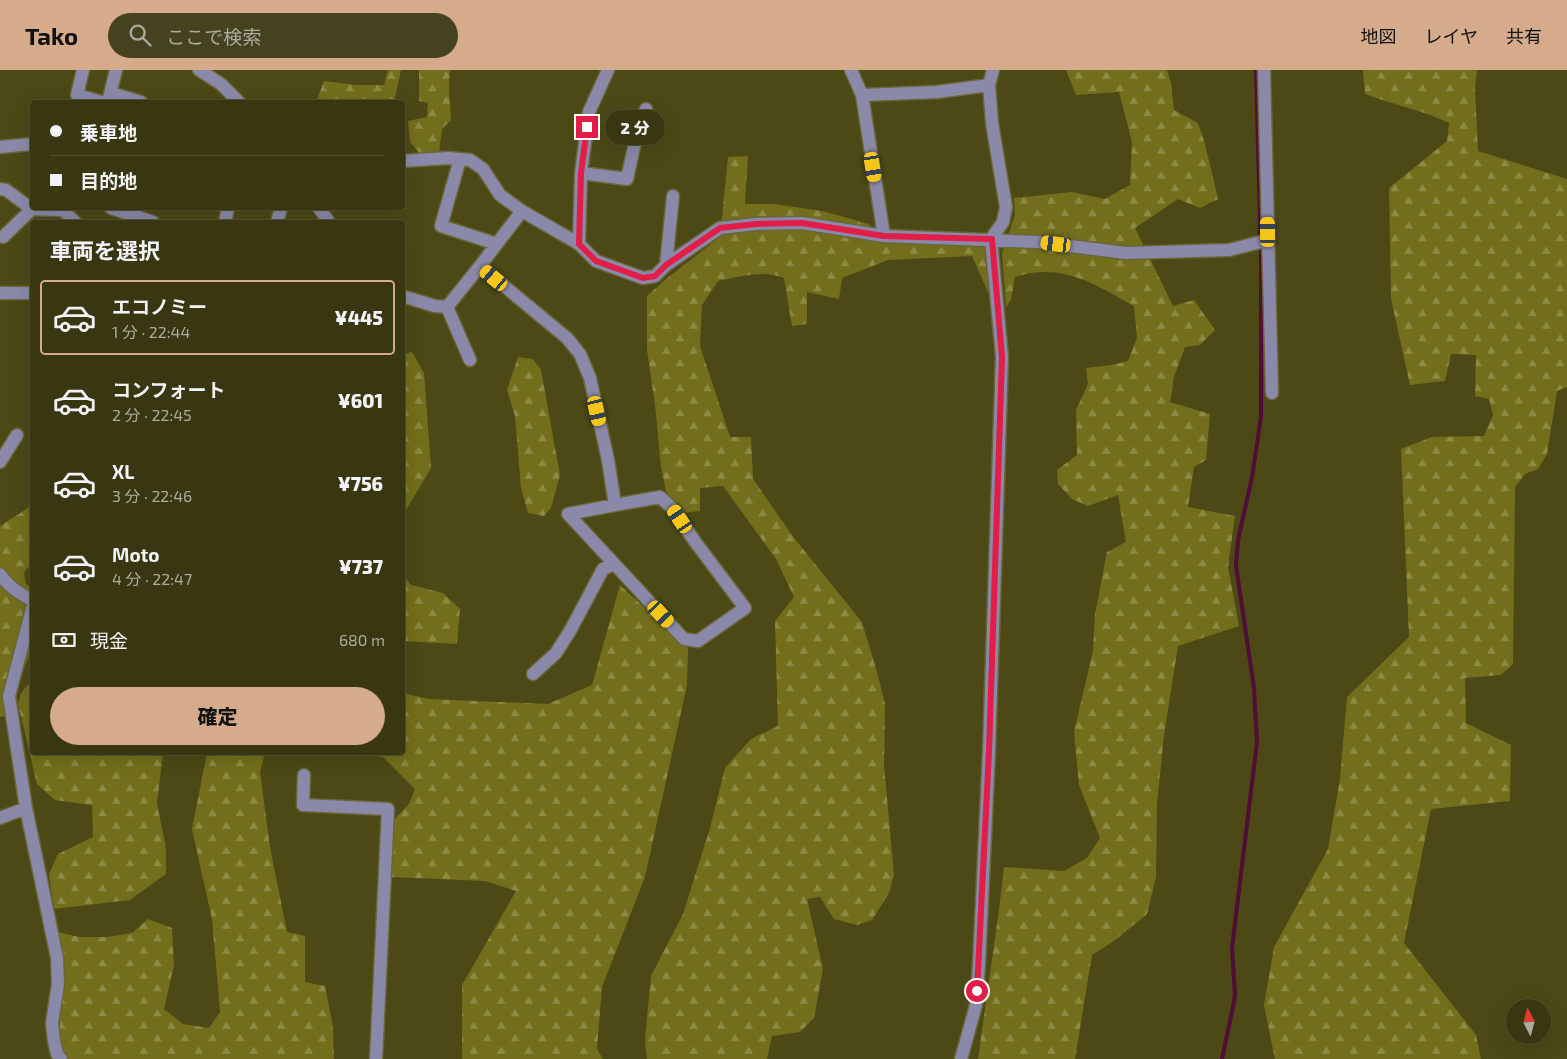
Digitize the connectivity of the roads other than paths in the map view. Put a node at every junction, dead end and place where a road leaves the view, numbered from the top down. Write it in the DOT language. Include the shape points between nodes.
graph roads {
  1 [pos="83,70"];
  2 [pos="116,70"];
  3 [pos="198,70"];
  4 [pos="608,70"];
  5 [pos="851,70"];
  6 [pos="994,70"];
  7 [pos="1264,70"];
  8 [pos="989,85"];
  9 [pos="862,95"];
  10 [pos="107,99"];
  11 [pos="237,100"];
  12 [pos="646,110"];
  13 [pos="30,144"];
  14 [pos="0,147"];
  15 [pos="460,159"];
  16 [pos="405,161"];
  17 [pos="581,173"];
  18 [pos="0,189"];
  19 [pos="673,196"];
  20 [pos="30,208"];
  21 [pos="31,210"];
  22 [pos="63,210"];
  23 [pos="117,210"];
  24 [pos="522,211"];
  25 [pos="73,220"];
  26 [pos="147,220"];
  27 [pos="884,236"];
  28 [pos="3,237"];
  29 [pos="992,239"];
  30 [pos="1264,241"];
  31 [pos="497,244"];
  32 [pos="579,244"];
  33 [pos="666,265"];
  34 [pos="480,266"];
  35 [pos="0,293"];
  36 [pos="30,293"];
  37 [pos="405,297"];
  38 [pos="447,307"];
  39 [pos="470,360"];
  40 [pos="1272,393"];
  41 [pos="17,435"];
  42 [pos="0,462"];
  43 [pos="615,505"];
  44 [pos="614,564"];
  45 [pos="0,574"];
  46 [pos="30,599"];
  47 [pos="30,617"];
  48 [pos="533,674"];
  49 [pos="304,775"];
  50 [pos="26,808"];
  51 [pos="0,818"];
  52 [pos="61,1059"];
  53 [pos="376,1059"];
  54 [pos="961,1059"];
  1 -- 10 [label="street" via="77,95"];
  2 -- 10 [label="street"];
  3 -- 11 [label="street" via="221,84"];
  4 -- 17 [label="street" via="588,112"];
  5 -- 9 [label="street"];
  6 -- 8 [label="street"];
  7 -- 30 [label="street"];
  8 -- 9 [label="street" via="937,92"];
  8 -- 29 [label="street" via="1006,207"];
  9 -- 27 [label="street"];
  12 -- 17 [label="street" via="638,129 627,180"];
  13 -- 14 [label="street"];
  15 -- 16 [label="street"];
  15 -- 24 [label="street" via="470,160 483,169 500,195"];
  15 -- 31 [label="street" via="441,226"];
  17 -- 32 [label="street"];
  18 -- 20 [label="street"];
  19 -- 33 [label="street"];
  21 -- 28 [label="street"];
  22 -- 25 [label="street"];
  23 -- 26 [label="street"];
  24 -- 31 [label="street"];
  24 -- 32 [label="street"];
  27 -- 29 [label="street"];
  27 -- 33 [label="street" via="802,223 720,228"];
  29 -- 30 [label="street" via="1126,253 1229,250"];
  29 -- 54 [label="street" via="1002,357 989,741 976,1005"];
  30 -- 40 [label="street"];
  31 -- 34 [label="street"];
  32 -- 33 [label="street" via="596,261 643,278 655,276"];
  34 -- 38 [label="street"];
  34 -- 43 [label="street" via="568,338 580,354 590,378"];
  35 -- 36 [label="street"];
  37 -- 38 [label="street"];
  38 -- 39 [label="street"];
  41 -- 42 [label="street"];
  43 -- 44 [label="street" via="568,514"];
  43 -- 44 [label="street" via="660,497 671,507 745,608 698,641 684,639"];
  44 -- 48 [label="street" via="602,569 570,631 556,652"];
  45 -- 46 [label="street"];
  47 -- 50 [label="street" via="9,696"];
  49 -- 53 [label="street" via="303,805 388,809"];
  50 -- 51 [label="street"];
  50 -- 52 [label="street" via="57,958 58,984 52,1023"];
}
